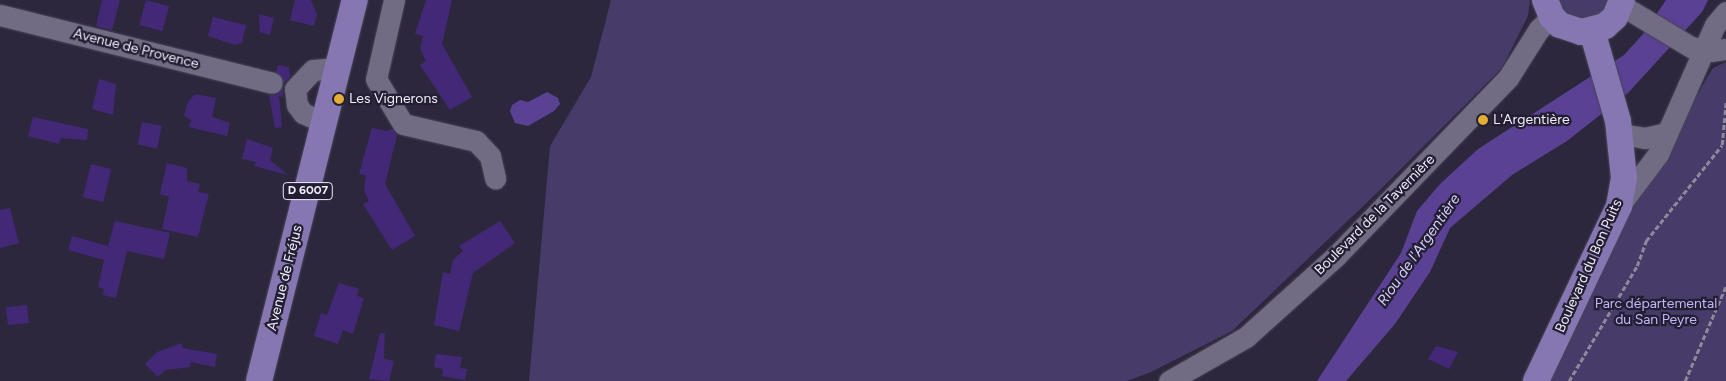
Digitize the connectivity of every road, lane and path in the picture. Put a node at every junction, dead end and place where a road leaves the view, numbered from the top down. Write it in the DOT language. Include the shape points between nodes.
graph roads {
  1 [pos="356,0"];
  2 [pos="394,0"];
  3 [pos="1629,7"];
  4 [pos="1548,8"];
  5 [pos="1726,12"];
  6 [pos="0,15"];
  7 [pos="1592,31"];
  8 [pos="1726,49"];
  9 [pos="1704,50"];
  10 [pos="337,68"];
  11 [pos="285,86"];
  12 [pos="1726,101"];
  13 [pos="325,123"];
  14 [pos="1619,127"];
  15 [pos="1667,133"];
  16 [pos="495,178"];
  17 [pos="1619,206"];
  18 [pos="1726,286"];
  19 [pos="259,381"];
  20 [pos="1169,381"];
  21 [pos="1536,381"];
  22 [pos="1569,381"];
  23 [pos="1685,381"];
  1 -- 10 [label="main road, Avenue de Fréjus / D 6007"];
  2 -- 16 [label="street" via="376,79 403,124 476,141 490,156"];
  3 -- 7 [label="main road"];
  3 -- 9 [label="street" via="1682,42"];
  4 -- 7 [label="main road" via="1570,30"];
  4 -- 20 [label="street, Boulevard de la Tavernière" via="1539,29 1508,78 1337,255 1246,337"];
  5 -- 9 [label="street" via="1715,25"];
  6 -- 11 [label="street, Avenue de Provence"];
  7 -- 14 [label="main road, Boulevard du Bon Puits"];
  8 -- 9 [label="street"];
  9 -- 15 [label="street"];
  10 -- 11 [label="street" via="314,70"];
  10 -- 13 [label="main road, Avenue de Fréjus / D 6007"];
  11 -- 13 [label="street" via="303,113"];
  12 -- 22 [label="path" via="1722,145 1646,241 1637,266"];
  13 -- 19 [label="main road, Avenue de Fréjus / D 6007"];
  14 -- 15 [label="street" via="1646,138"];
  14 -- 17 [label="main road, Boulevard du Bon Puits" via="1624,178"];
  15 -- 17 [label="street" via="1658,154"];
  17 -- 21 [label="main road, Boulevard du Bon Puits"];
  18 -- 23 [label="path"];
}
